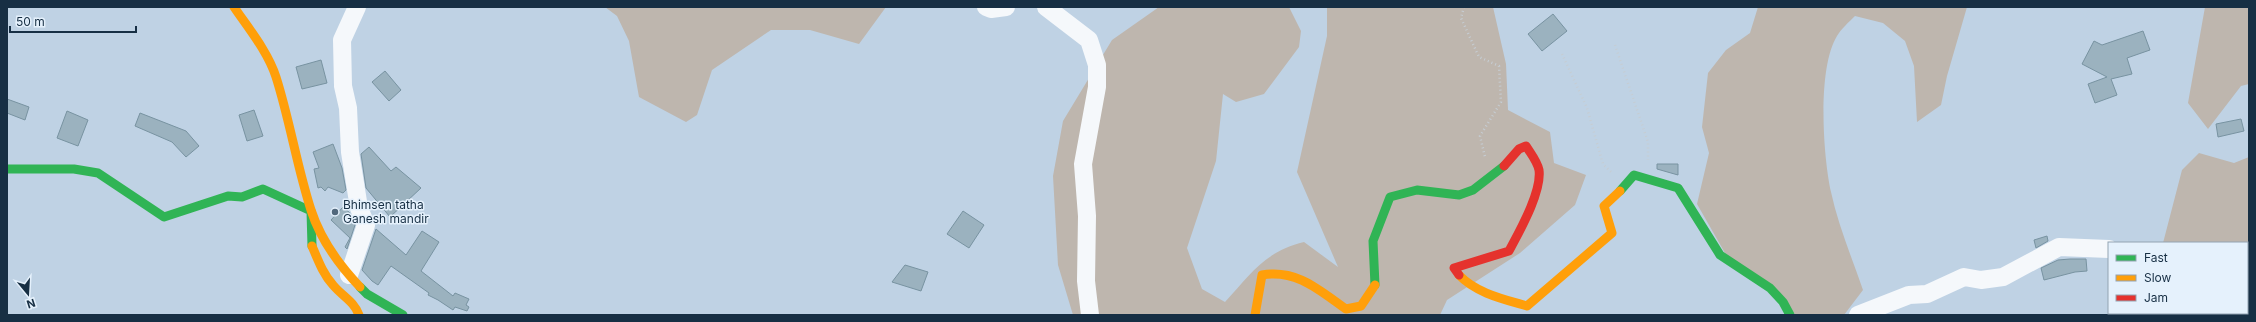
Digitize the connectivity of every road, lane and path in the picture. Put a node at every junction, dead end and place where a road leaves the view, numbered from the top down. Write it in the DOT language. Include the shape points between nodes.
graph roads {
  1 [pos="234,7"];
  2 [pos="356,7"];
  3 [pos="986,7"];
  4 [pos="1006,7"];
  5 [pos="1046,7"];
  6 [pos="1464,7"];
  7 [pos="1615,45"];
  8 [pos="1562,54"];
  9 [pos="7,170"];
  10 [pos="1491,177"];
  11 [pos="1648,178"];
  12 [pos="1625,186"];
  13 [pos="311,211"];
  14 [pos="2108,249"];
  15 [pos="349,275"];
  16 [pos="359,315"];
  17 [pos="403,315"];
  18 [pos="1090,315"];
  19 [pos="1256,315"];
  20 [pos="1790,315"];
  21 [pos="1858,315"];
  1 -- 13 [label="street" via="264,51 276,76"];
  2 -- 15 [label="street" via="342,40 343,86 348,108 350,152 359,208 366,225"];
  3 -- 4 [label="street"];
  5 -- 18 [label="street" via="1089,40 1097,65 1097,87 1083,164 1088,228 1086,281"];
  6 -- 10 [label="path" via="1461,18 1479,57 1499,66 1501,102 1480,136"];
  7 -- 11 [label="path" via="1648,142"];
  8 -- 12 [label="path" via="1587,108 1603,164"];
  9 -- 13 [label="street" via="74,169 98,173 164,217 228,196 242,197 264,189"];
  10 -- 12 [label="street" via="1519,149 1526,146 1537,161 1538,186 1509,252 1454,268 1459,277 1477,288 1527,306 1612,234 1604,206"];
  10 -- 19 [label="street" via="1473,190 1459,195 1417,190 1390,197 1374,241 1375,286 1361,306 1346,309 1301,277 1268,273 1262,275"];
  11 -- 12 [label="street" via="1634,175"];
  11 -- 20 [label="street" via="1678,188 1720,255 1770,288 1783,302"];
  13 -- 15 [label="street" via="322,235"];
  13 -- 16 [label="street" via="311,243 323,271 356,306"];
  14 -- 21 [label="street" via="2059,247 2004,277 1981,280 1964,276 1927,294 1909,295"];
  15 -- 17 [label="street" via="367,294"];
}
